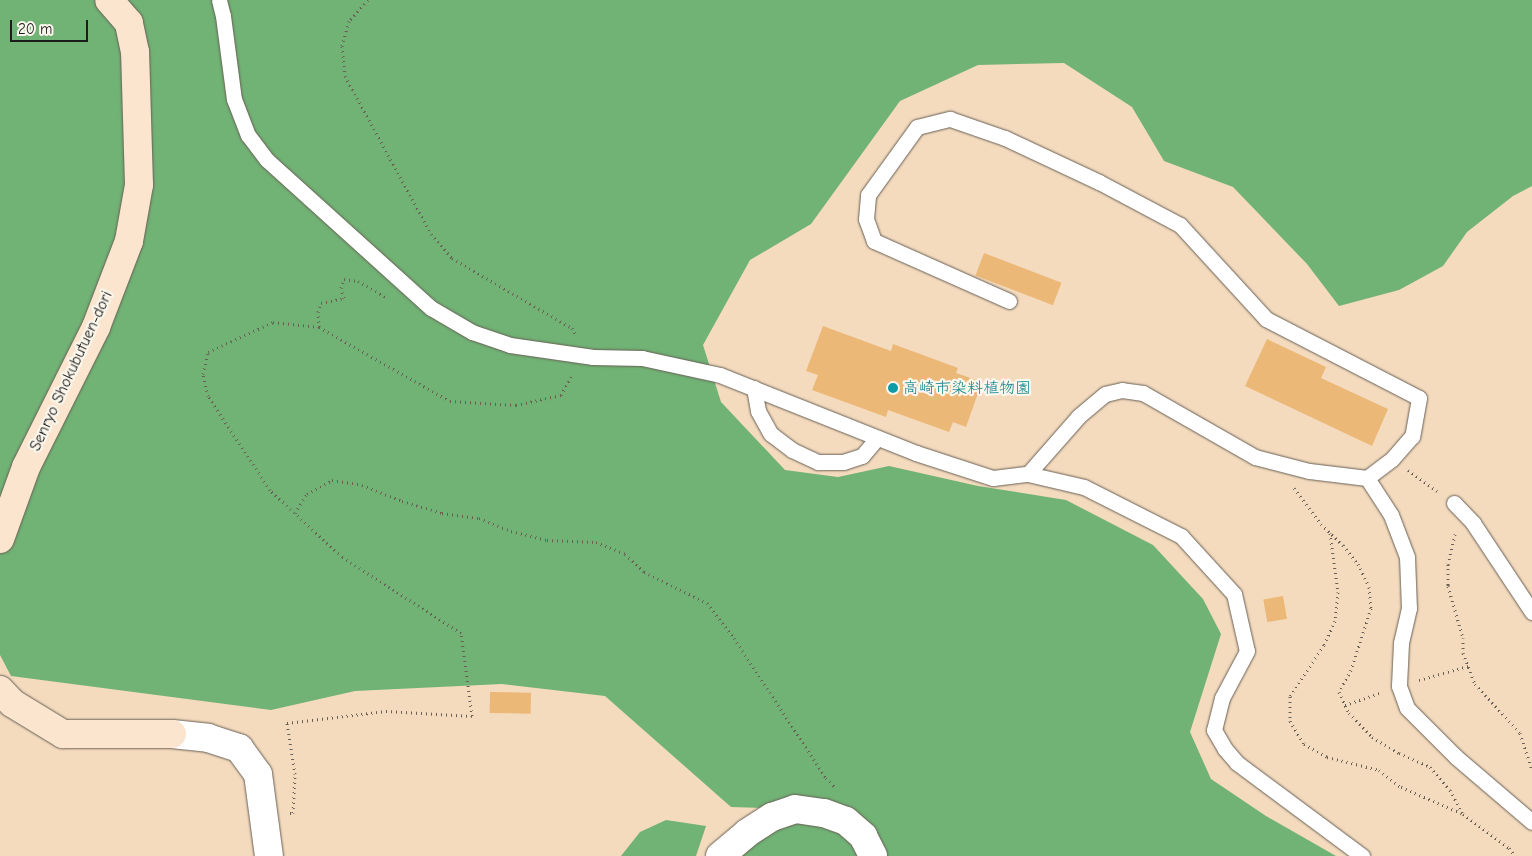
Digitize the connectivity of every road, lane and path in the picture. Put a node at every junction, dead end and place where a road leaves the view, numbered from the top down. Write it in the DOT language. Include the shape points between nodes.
graph roads {
  1 [pos="219,0"];
  2 [pos="368,0"];
  3 [pos="116,3"];
  4 [pos="391,300"];
  5 [pos="1009,301"];
  6 [pos="319,327"];
  7 [pos="584,356"];
  8 [pos="754,388"];
  9 [pos="877,438"];
  10 [pos="1392,458"];
  11 [pos="1281,463"];
  12 [pos="1028,474"];
  13 [pos="1368,478"];
  14 [pos="1459,508"];
  15 [pos="296,514"];
  16 [pos="1330,533"];
  17 [pos="0,539"];
  18 [pos="1532,612"];
  19 [pos="1468,666"];
  20 [pos="1399,686"];
  21 [pos="0,690"];
  22 [pos="1345,705"];
  23 [pos="1532,769"];
  24 [pos="839,791"];
  25 [pos="293,813"];
  26 [pos="1463,814"];
  27 [pos="1532,822"];
  28 [pos="269,856"];
  29 [pos="720,856"];
  30 [pos="873,856"];
  31 [pos="1362,856"];
  32 [pos="1514,856"];
  1 -- 7 [label="lane" via="234,99 248,135 267,160 430,308 472,332 510,345"];
  2 -- 7 [label="path" via="349,21 342,46 345,76 430,234 452,258 572,328"];
  3 -- 17 [label="street, Senryo Shokubutuen-dori" via="129,23 135,52 139,185 128,241 96,327 26,467"];
  4 -- 6 [label="path" via="358,281 344,279 341,288 344,298 321,303"];
  5 -- 10 [label="lane" via="874,241 866,219 868,195 917,127 950,119 1005,138 1180,225 1266,319 1419,398 1412,436"];
  6 -- 7 [label="path" via="450,401 516,405 561,395"];
  6 -- 15 [label="path" via="273,322 208,352 203,374 208,396 230,432 270,490"];
  7 -- 8 [label="lane" via="642,358 720,375"];
  8 -- 9 [label="lane"];
  8 -- 9 [label="lane" via="758,411 771,434 792,450 818,462 843,462 862,456"];
  9 -- 12 [label="lane" via="993,478"];
  10 -- 13 [label="lane"];
  10 -- 14 [label="path"];
  11 -- 12 [label="lane" via="1256,457 1143,393 1122,390 1105,394 1078,418"];
  11 -- 13 [label="lane" via="1309,471"];
  11 -- 16 [label="path" via="1295,491"];
  12 -- 31 [label="lane" via="1084,487 1181,536 1234,594 1248,651 1222,698 1214,730 1237,762"];
  13 -- 20 [label="lane" via="1391,515 1407,557 1410,608 1401,643"];
  14 -- 18 [label="lane" via="1473,523"];
  14 -- 19 [label="path" via="1448,564 1448,586"];
  15 -- 24 [label="path" via="307,494 332,480 362,485 442,513 479,518 511,531 547,540 596,542 625,554 644,572 707,603 734,638 826,778"];
  15 -- 25 [label="path" via="342,557 461,633 472,716 386,711 287,723 295,774"];
  16 -- 22 [label="path" via="1358,564 1368,587 1371,608 1351,670 1340,692"];
  16 -- 26 [label="path" via="1338,592 1335,621 1324,645 1290,696 1290,722 1304,744 1326,757 1379,770 1402,787"];
  19 -- 20 [label="path"];
  19 -- 23 [label="path" via="1475,684 1520,733"];
  20 -- 22 [label="path"];
  20 -- 27 [label="lane" via="1407,708 1426,728"];
  21 -- 28 [label="street" via="12,703 63,734 172,734 208,738 239,748 258,774"];
  22 -- 26 [label="path" via="1372,738 1430,767 1450,790"];
  26 -- 32 [label="path"];
  29 -- 30 [label="street" via="772,818 795,809 824,813 846,821 863,836"];
}
